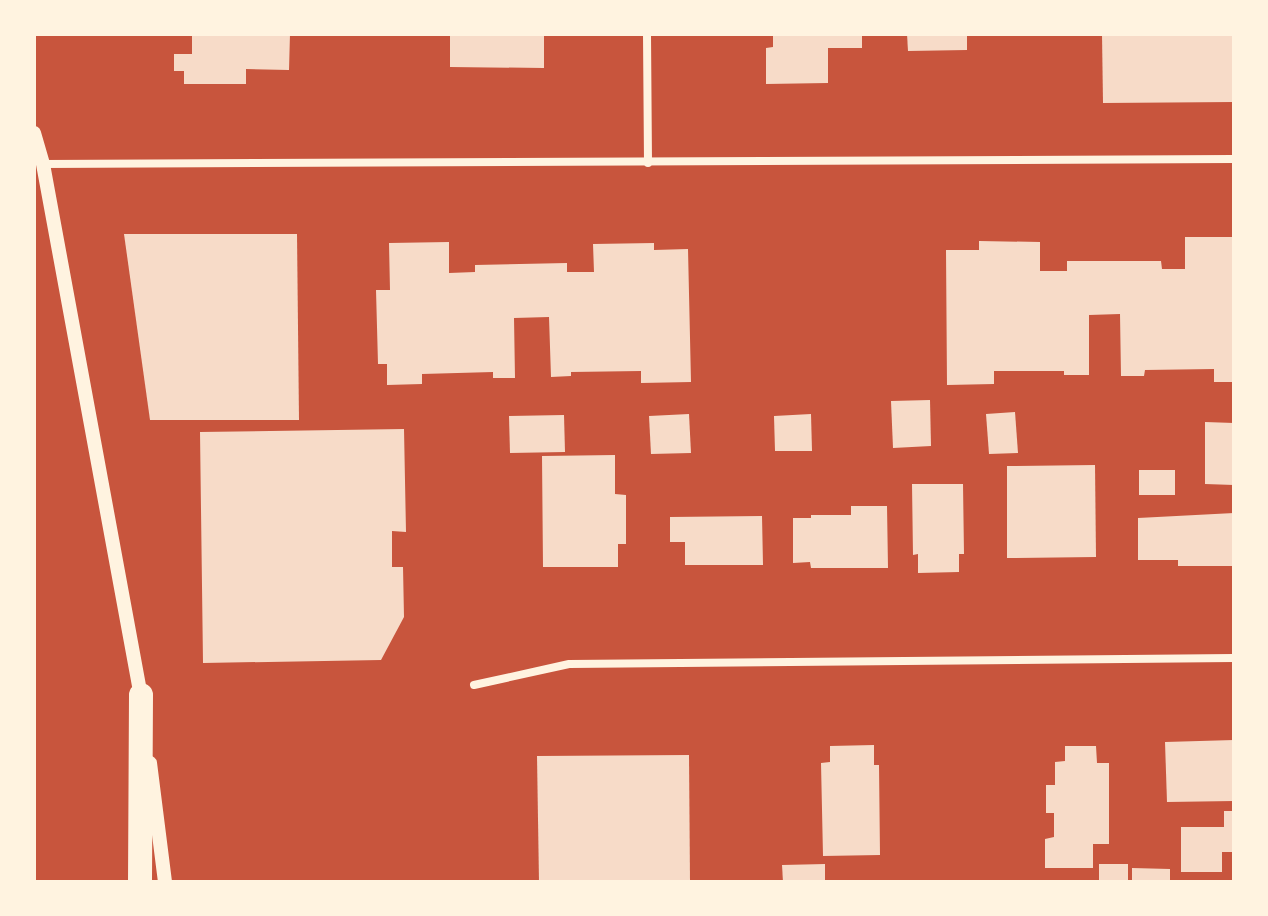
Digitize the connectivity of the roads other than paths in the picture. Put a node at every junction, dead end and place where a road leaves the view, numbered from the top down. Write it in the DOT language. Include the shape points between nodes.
graph roads {
  1 [pos="647,34"];
  2 [pos="34,133"];
  3 [pos="1234,159"];
  4 [pos="648,163"];
  5 [pos="43,164"];
  6 [pos="1234,658"];
  7 [pos="474,685"];
  8 [pos="141,695"];
  9 [pos="140,882"];
  10 [pos="165,882"];
  1 -- 4 [label="street"];
  2 -- 5 [label="street"];
  3 -- 4 [label="street"];
  4 -- 5 [label="street"];
  5 -- 8 [label="street"];
  6 -- 7 [label="street" via="569,664"];
  8 -- 9 [label="highway"];
  8 -- 10 [label="street"];
}
